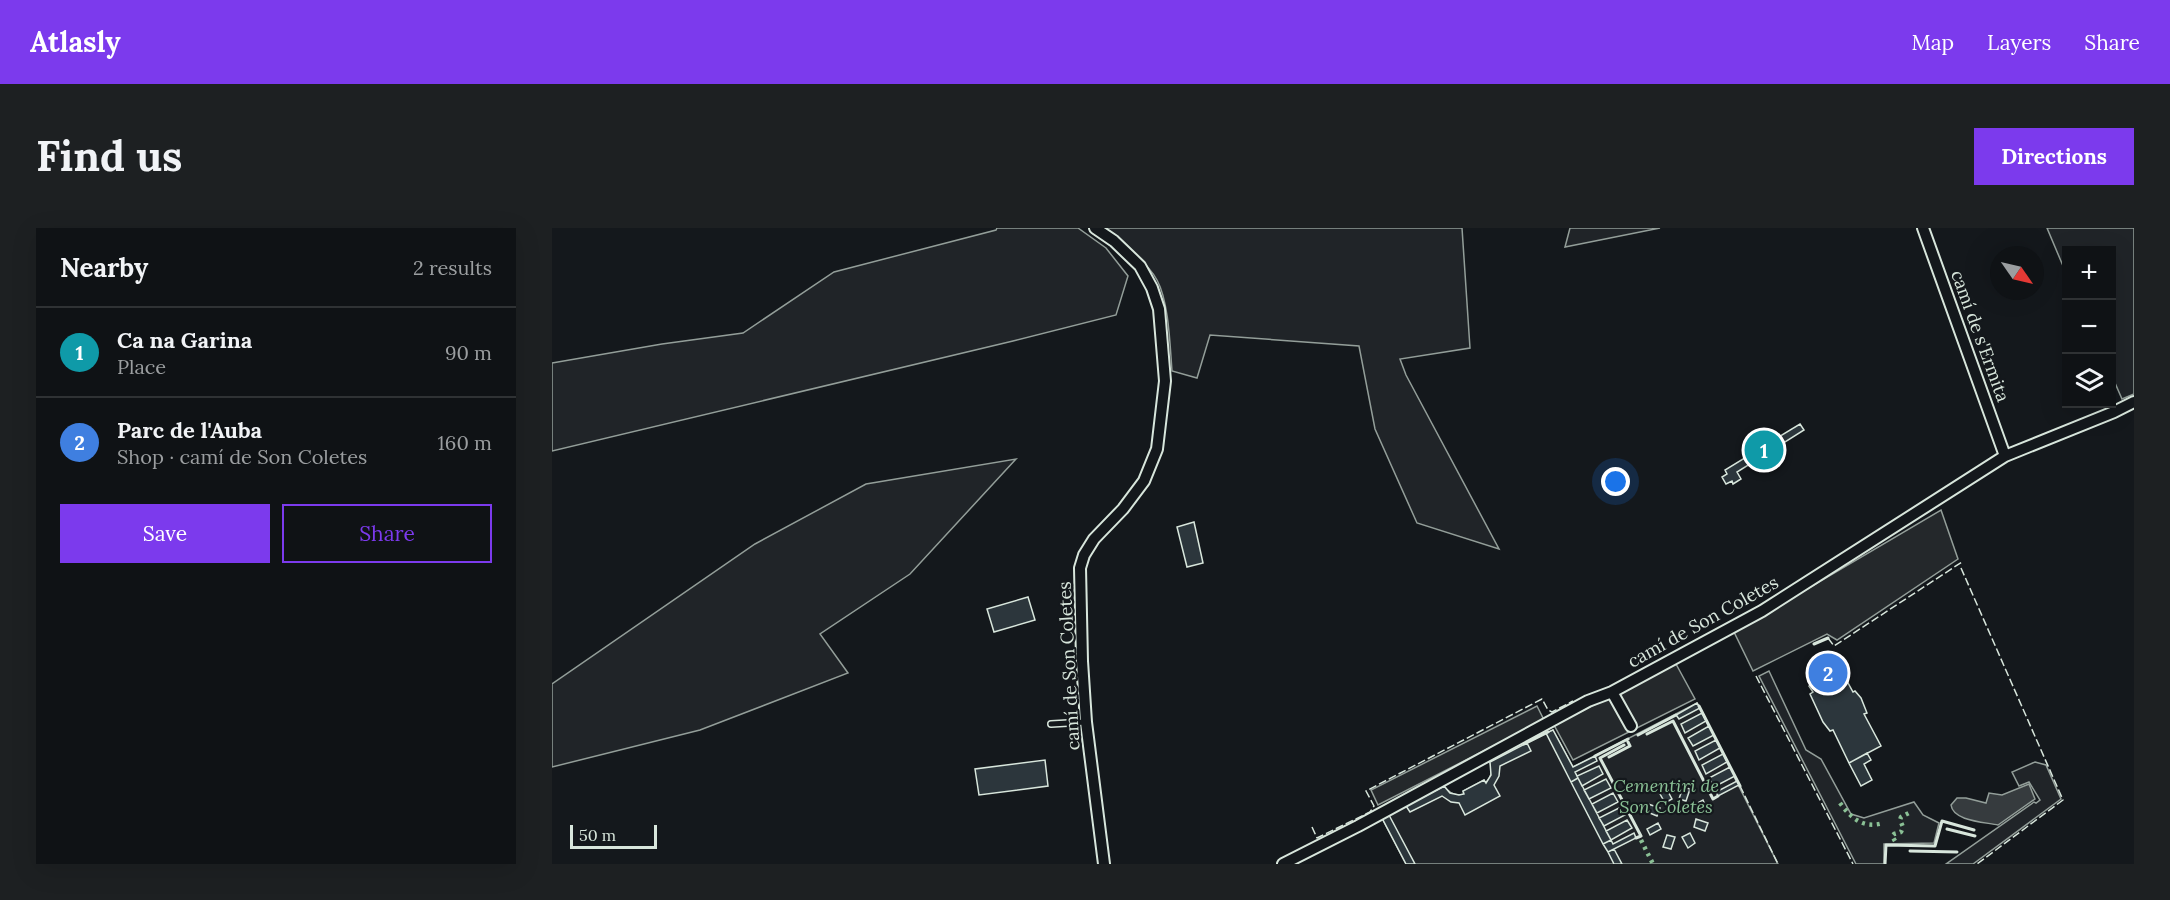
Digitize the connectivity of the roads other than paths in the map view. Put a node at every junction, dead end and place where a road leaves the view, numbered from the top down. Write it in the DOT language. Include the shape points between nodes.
graph roads {
  1 [pos="1095,228"];
  2 [pos="1923,228"];
  3 [pos="2134,402"];
  4 [pos="2005,456"];
  5 [pos="1612,692"];
  6 [pos="1086,722"];
  7 [pos="1051,724"];
  8 [pos="1631,726"];
  9 [pos="1104,864"];
  10 [pos="1283,864"];
  1 -- 6 [label="street, camí de Son Coletes" via="1140,266 1152,288 1159,309 1165,381 1157,449 1144,481 1094,539 1080,568"];
  2 -- 4 [label="street, camí de s'Ermita"];
  3 -- 4 [label="street, camí de Son Coletes"];
  4 -- 5 [label="street, camí de Son Coletes" via="1762,611"];
  5 -- 8 [label="street"];
  5 -- 10 [label="street, camí de Son Coletes" via="1588,701"];
  6 -- 7 [label="lane"];
  6 -- 9 [label="street, camí de Son Coletes"];
}
